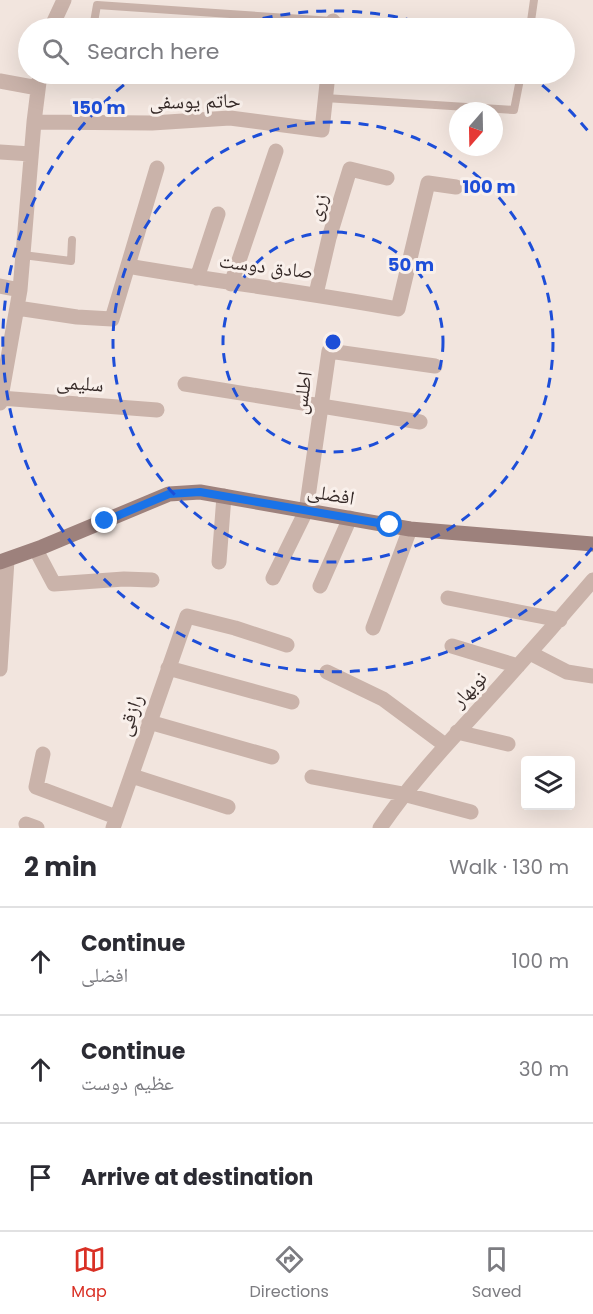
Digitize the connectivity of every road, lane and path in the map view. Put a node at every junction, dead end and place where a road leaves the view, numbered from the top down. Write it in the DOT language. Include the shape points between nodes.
graph roads {
  1 [pos="64,0"];
  2 [pos="534,0"];
  3 [pos="56,18"];
  4 [pos="95,18"];
  5 [pos="250,18"];
  6 [pos="531,18"];
  7 [pos="0,81"];
  8 [pos="18,81"];
  9 [pos="39,84"];
  10 [pos="327,84"];
  11 [pos="519,84"];
  12 [pos="325,98"];
  13 [pos="34,122"];
  14 [pos="276,151"];
  15 [pos="0,152"];
  16 [pos="31,154"];
  17 [pos="157,168"];
  18 [pos="387,178"];
  19 [pos="456,187"];
  20 [pos="218,214"];
  21 [pos="72,240"];
  22 [pos="23,255"];
  23 [pos="128,267"];
  24 [pos="197,278"];
  25 [pos="231,284"];
  26 [pos="0,286"];
  27 [pos="20,290"];
  28 [pos="316,294"];
  29 [pos="17,308"];
  30 [pos="435,366"];
  31 [pos="185,384"];
  32 [pos="0,400"];
  33 [pos="321,405"];
  34 [pos="157,410"];
  35 [pos="420,422"];
  36 [pos="224,496"];
  37 [pos="306,511"];
  38 [pos="350,518"];
  39 [pos="410,529"];
  40 [pos="593,544"];
  41 [pos="36,550"];
  42 [pos="3,561"];
  43 [pos="219,562"];
  44 [pos="273,578"];
  45 [pos="152,580"];
  46 [pos="593,580"];
  47 [pos="320,586"];
  48 [pos="448,598"];
  49 [pos="560,620"];
  50 [pos="373,628"];
  51 [pos="287,645"];
  52 [pos="452,646"];
  53 [pos="530,653"];
  54 [pos="518,666"];
  55 [pos="168,668"];
  56 [pos="0,669"];
  57 [pos="327,672"];
  58 [pos="593,676"];
  59 [pos="292,702"];
  60 [pos="149,722"];
  61 [pos="457,732"];
  62 [pos="508,744"];
  63 [pos="445,745"];
  64 [pos="43,754"];
  65 [pos="272,757"];
  66 [pos="132,776"];
  67 [pos="312,777"];
  68 [pos="403,794"];
  69 [pos="228,807"];
  70 [pos="471,812"];
  71 [pos="114,822"];
  72 [pos="380,828"];
  1 -- 3 [label="street"];
  2 -- 6 [label="lane"];
  4 -- 5 [label="lane" via="97,5"];
  7 -- 8 [label="street"];
  9 -- 13 [label="street"];
  10 -- 12 [label="street"];
  11 -- 12 [label="lane" via="514,111"];
  12 -- 13 [label="street, حاتم یوسفی" via="322,130 230,118 152,123"];
  13 -- 16 [label="street"];
  14 -- 25 [label="street"];
  15 -- 16 [label="street"];
  16 -- 22 [label="street"];
  17 -- 23 [label="street"];
  18 -- 28 [label="street, زری" via="350,169"];
  19 -- 28 [label="street, صادق دوست" via="428,183 398,309"];
  20 -- 24 [label="street"];
  21 -- 22 [label="lane" via="70,261"];
  22 -- 27 [label="street"];
  23 -- 24 [label="street, صادق دوست"];
  23 -- 29 [label="street" via="112,320"];
  24 -- 25 [label="street, صادق دوست"];
  25 -- 28 [label="street, صادق دوست"];
  26 -- 27 [label="street"];
  27 -- 29 [label="street"];
  29 -- 32 [label="street"];
  30 -- 33 [label="street, اطلس" via="329,351"];
  31 -- 33 [label="street"];
  32 -- 34 [label="street, سلیمی"];
  33 -- 35 [label="street"];
  33 -- 37 [label="street, اطلس"];
  36 -- 37 [label="street, افضلی"];
  36 -- 41 [label="street, افضلی" via="200,492 169,494"];
  36 -- 43 [label="street"];
  37 -- 38 [label="street, افضلی"];
  37 -- 44 [label="street, اطلس"];
  38 -- 39 [label="street, افضلی"];
  38 -- 47 [label="street"];
  39 -- 40 [label="street, افضلی"];
  39 -- 50 [label="street"];
  41 -- 42 [label="street, افضلی"];
  41 -- 45 [label="street" via="54,584"];
  42 -- 56 [label="street"];
  46 -- 49 [label="street, نوبهار"];
  48 -- 49 [label="street"];
  49 -- 53 [label="street, نوبهار"];
  51 -- 55 [label="street, رازقی" via="187,616"];
  52 -- 54 [label="street"];
  53 -- 54 [label="street, نوبهار"];
  53 -- 58 [label="street" via="567,672"];
  54 -- 61 [label="street, نوبهار"];
  55 -- 59 [label="street"];
  55 -- 60 [label="street, رازقی"];
  57 -- 63 [label="street" via="383,699"];
  60 -- 65 [label="street"];
  60 -- 66 [label="street, رازقی"];
  61 -- 62 [label="street"];
  61 -- 63 [label="street, نوبهار"];
  63 -- 68 [label="street, نوبهار"];
  64 -- 71 [label="street" via="36,787"];
  66 -- 69 [label="street"];
  66 -- 71 [label="street, رازقی"];
  67 -- 68 [label="street"];
  68 -- 70 [label="street"];
  68 -- 72 [label="street, نوبهار"];
}
